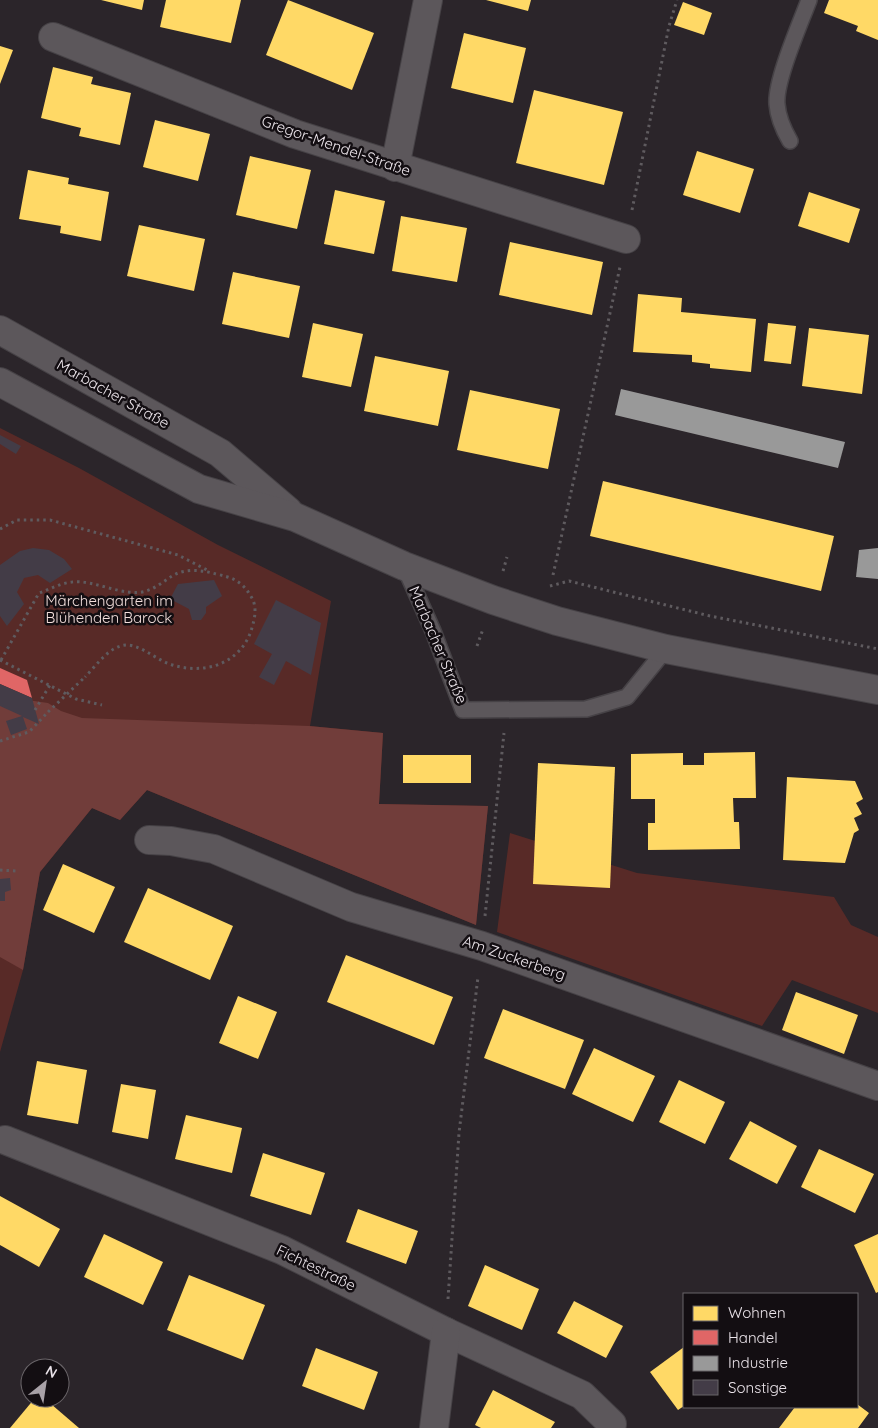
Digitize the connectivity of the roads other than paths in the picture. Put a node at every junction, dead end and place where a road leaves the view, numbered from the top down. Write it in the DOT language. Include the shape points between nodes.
graph roads {
  1 [pos="428,0"];
  2 [pos="808,0"];
  3 [pos="53,37"];
  4 [pos="790,141"];
  5 [pos="395,167"];
  6 [pos="626,239"];
  7 [pos="0,330"];
  8 [pos="0,382"];
  9 [pos="295,516"];
  10 [pos="404,566"];
  11 [pos="666,649"];
  12 [pos="878,690"];
  13 [pos="149,840"];
  14 [pos="878,1086"];
  15 [pos="5,1140"];
  16 [pos="446,1332"];
  17 [pos="612,1424"];
  18 [pos="434,1428"];
  1 -- 5 [label="street"];
  2 -- 4 [label="lane" via="784,69 777,102 781,126"];
  3 -- 5 [label="street, Gregor-Mendel-Straße" via="295,134"];
  5 -- 6 [label="street, Gregor-Mendel-Straße"];
  7 -- 9 [label="street, Marbacher Straße" via="220,453"];
  8 -- 9 [label="street, Marbacher Straße" via="199,489"];
  9 -- 10 [label="street, Marbacher Straße"];
  10 -- 11 [label="street, Marbacher Straße" via="557,621"];
  10 -- 11 [label="lane, Marbacher Straße" via="463,710 586,709 627,697"];
  11 -- 12 [label="street, Marbacher Straße"];
  13 -- 14 [label="street, Am Zuckerberg" via="214,849 351,907 482,946"];
  15 -- 16 [label="street, Fichtestraße" via="282,1250"];
  16 -- 17 [label="street, Fichtestraße" via="582,1395"];
  16 -- 18 [label="street"];
}
